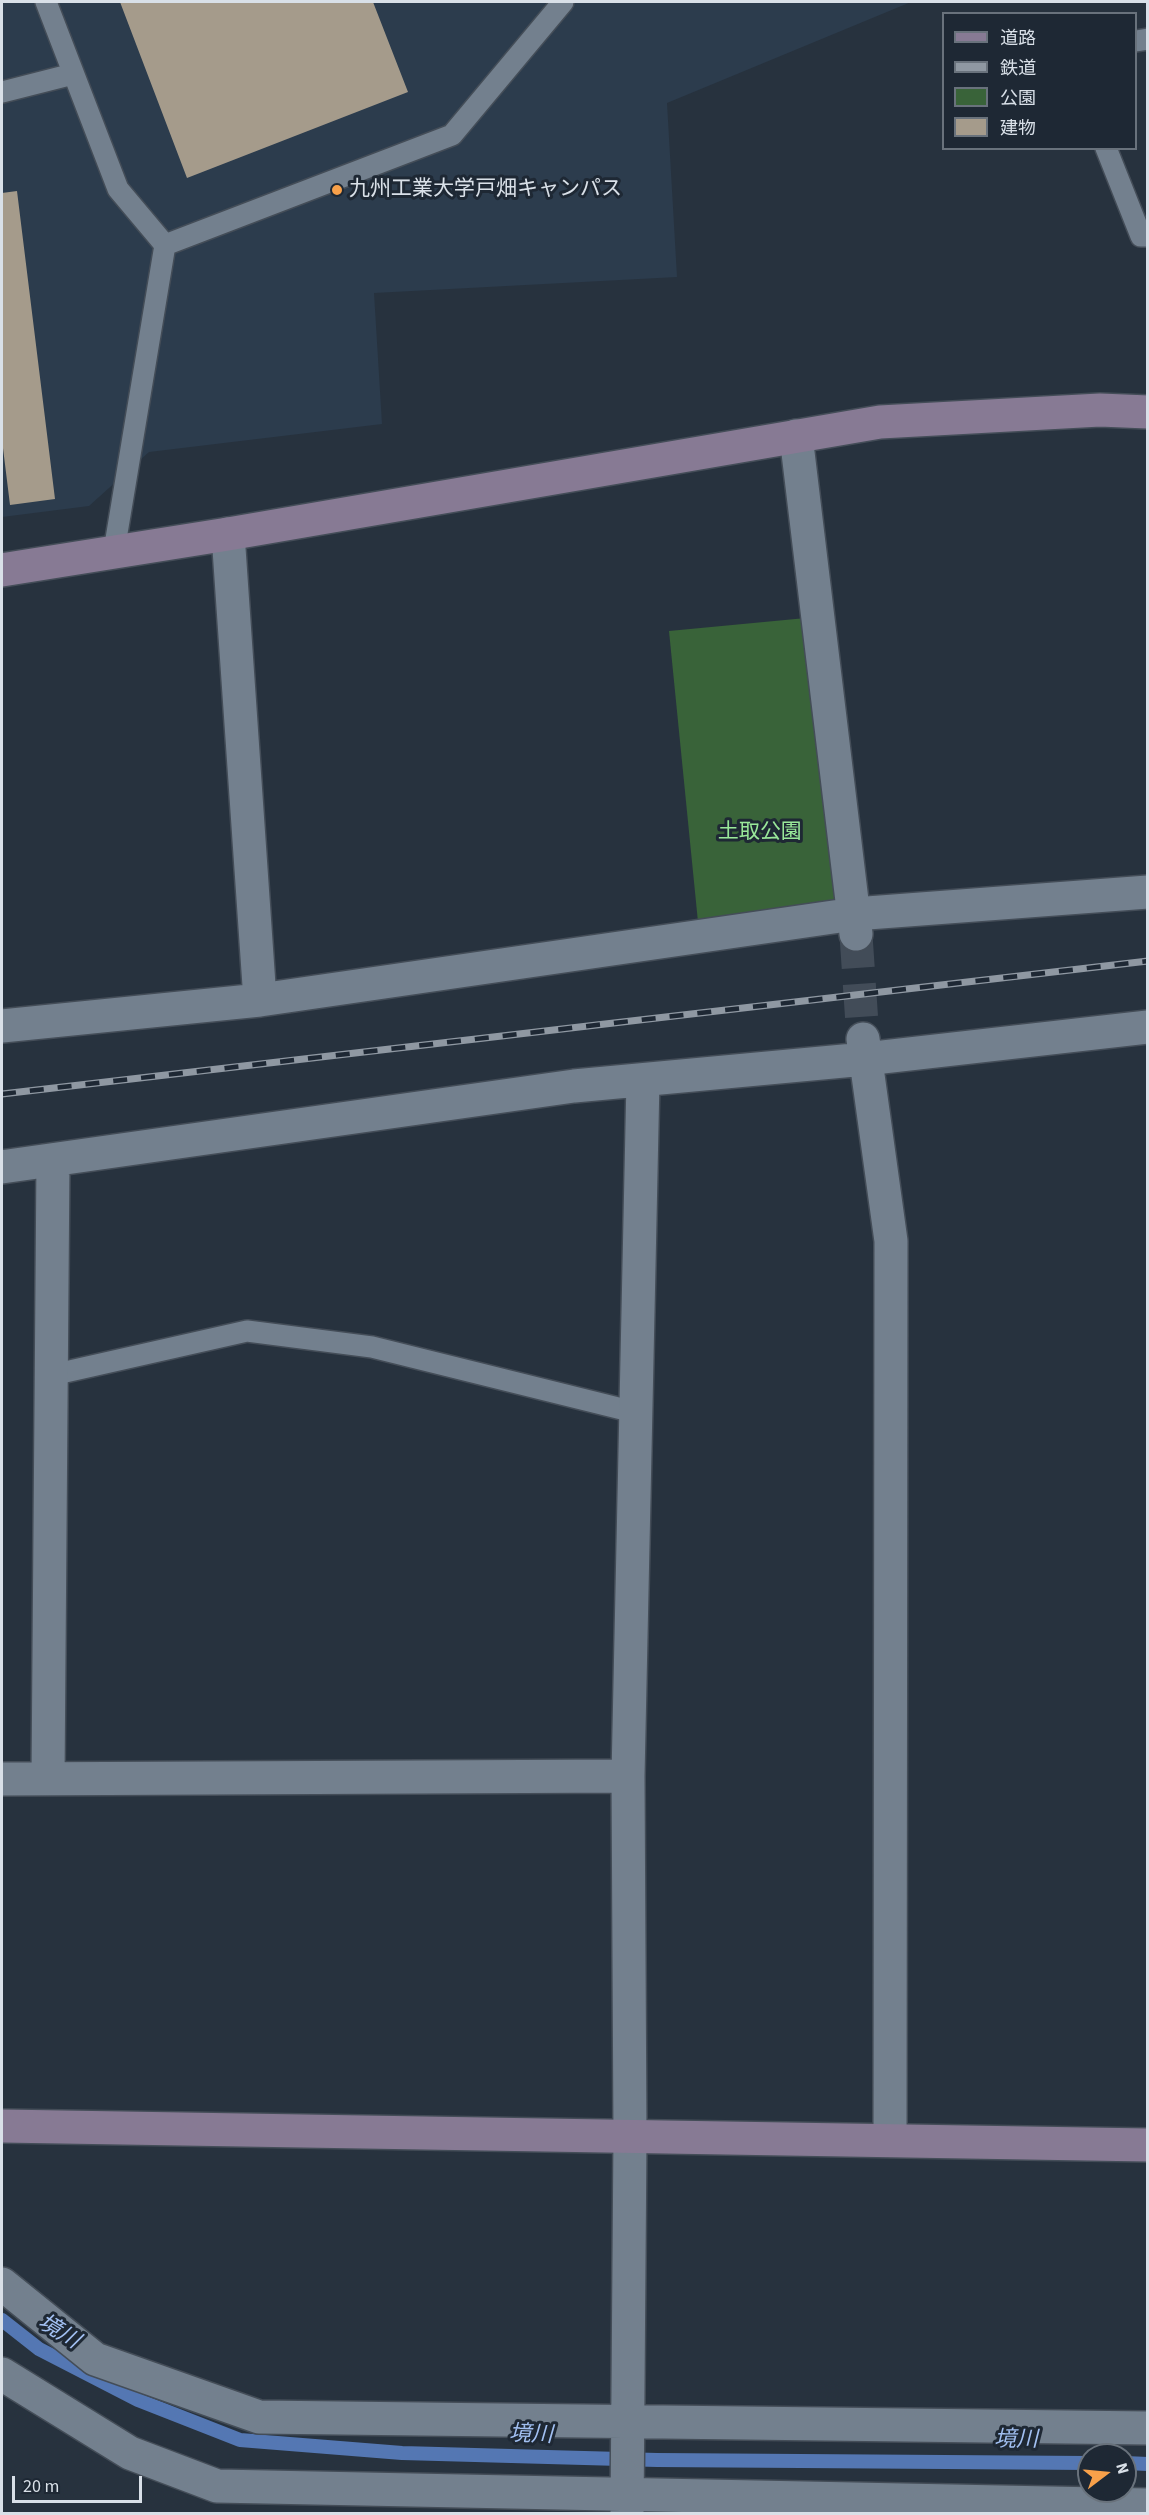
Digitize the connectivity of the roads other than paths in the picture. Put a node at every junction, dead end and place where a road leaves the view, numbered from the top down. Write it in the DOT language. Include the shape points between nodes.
graph roads {
  1 [pos="46,2"];
  2 [pos="563,2"];
  3 [pos="73,74"];
  4 [pos="2,92"];
  5 [pos="1107,150"];
  6 [pos="1148,236"];
  7 [pos="165,245"];
  8 [pos="1148,412"];
  9 [pos="796,436"];
  10 [pos="228,534"];
  11 [pos="114,550"];
  12 [pos="2,570"];
  13 [pos="1148,892"];
  14 [pos="855,925"];
  15 [pos="260,1000"];
  16 [pos="2,1026"];
  17 [pos="1148,1027"];
  18 [pos="864,1048"];
  19 [pos="642,1080"];
  20 [pos="53,1160"];
  21 [pos="2,1167"];
  22 [pos="52,1375"];
  23 [pos="634,1412"];
  24 [pos="628,1776"];
  25 [pos="2,1779"];
  26 [pos="48,1779"];
  27 [pos="2,2126"];
  28 [pos="630,2136"];
  29 [pos="890,2139"];
  30 [pos="1148,2145"];
  31 [pos="2,2284"];
  32 [pos="2,2374"];
  33 [pos="627,2421"];
  34 [pos="1148,2428"];
  35 [pos="627,2505"];
  36 [pos="1148,2505"];
  1 -- 3 [label="lane"];
  2 -- 7 [label="lane" via="452,135"];
  3 -- 4 [label="lane"];
  3 -- 7 [label="lane" via="118,189"];
  5 -- 6 [label="lane" via="1141,236"];
  7 -- 11 [label="lane"];
  8 -- 9 [label="street" via="1100,410 880,422"];
  9 -- 10 [label="street"];
  9 -- 14 [label="street"];
  10 -- 11 [label="street"];
  10 -- 15 [label="street"];
  11 -- 12 [label="street"];
  13 -- 14 [label="street"];
  14 -- 15 [label="street"];
  15 -- 16 [label="street"];
  17 -- 18 [label="street"];
  18 -- 19 [label="street"];
  18 -- 29 [label="street" via="891,1240"];
  19 -- 20 [label="street" via="574,1086"];
  19 -- 23 [label="street"];
  20 -- 21 [label="street"];
  20 -- 22 [label="street"];
  22 -- 23 [label="lane" via="248,1331 372,1347"];
  22 -- 26 [label="street"];
  23 -- 24 [label="street"];
  24 -- 26 [label="street"];
  24 -- 28 [label="street"];
  25 -- 26 [label="street"];
  27 -- 28 [label="street"];
  28 -- 29 [label="street"];
  28 -- 33 [label="street"];
  29 -- 30 [label="street"];
  31 -- 33 [label="street" via="96,2359 259,2417"];
  32 -- 35 [label="street" via="130,2453 217,2486"];
  33 -- 34 [label="street"];
  33 -- 35 [label="street"];
  35 -- 36 [label="street"];
}
